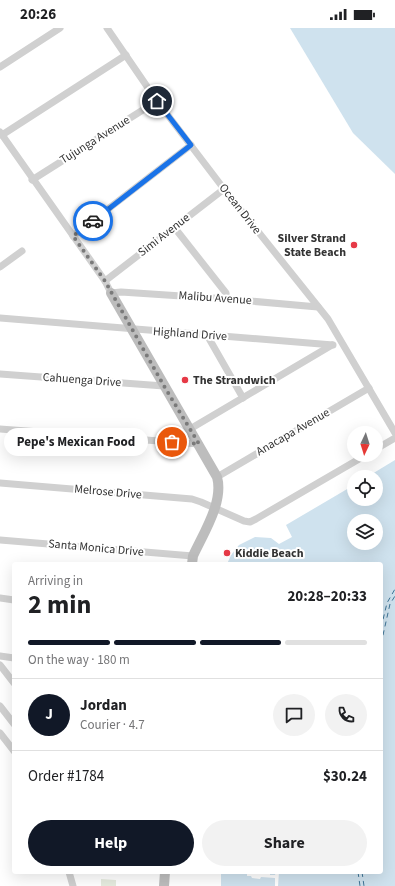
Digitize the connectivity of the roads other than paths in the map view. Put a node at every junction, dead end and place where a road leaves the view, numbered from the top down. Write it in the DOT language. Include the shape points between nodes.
graph roads {
  1 [pos="60,28"];
  2 [pos="106,28"];
  3 [pos="126,55"];
  4 [pos="0,67"];
  5 [pos="157,101"];
  6 [pos="1,134"];
  7 [pos="191,145"];
  8 [pos="32,180"];
  9 [pos="224,189"];
  10 [pos="174,227"];
  11 [pos="73,236"];
  12 [pos="22,251"];
  13 [pos="0,267"];
  14 [pos="105,281"];
  15 [pos="111,293"];
  16 [pos="227,299"];
  17 [pos="318,307"];
  18 [pos="0,318"];
  19 [pos="131,329"];
  20 [pos="207,335"];
  21 [pos="341,340"];
  22 [pos="333,345"];
  23 [pos="0,374"];
  24 [pos="164,386"];
  25 [pos="369,388"];
  26 [pos="243,398"];
  27 [pos="0,429"];
  28 [pos="190,429"];
  29 [pos="395,433"];
  30 [pos="395,438"];
  31 [pos="199,444"];
  32 [pos="383,445"];
  33 [pos="354,462"];
  34 [pos="217,477"];
  35 [pos="0,483"];
  36 [pos="215,508"];
  37 [pos="0,540"];
  38 [pos="192,560"];
  39 [pos="0,598"];
  40 [pos="12,600"];
  41 [pos="0,656"];
  42 [pos="12,658"];
  43 [pos="0,665"];
  44 [pos="12,680"];
  45 [pos="0,706"];
  46 [pos="12,721"];
  47 [pos="0,733"];
  48 [pos="12,748"];
  49 [pos="70,874"];
  50 [pos="165,874"];
  51 [pos="73,886"];
  52 [pos="164,886"];
  1 -- 4 [label="street"];
  2 -- 3 [label="street, Ocean Drive"];
  3 -- 5 [label="street, Ocean Drive"];
  3 -- 6 [label="street"];
  5 -- 7 [label="street, Ocean Drive"];
  5 -- 8 [label="street, Tujunga Avenue"];
  6 -- 8 [label="street"];
  7 -- 9 [label="street, Ocean Drive"];
  7 -- 11 [label="street"];
  8 -- 11 [label="street"];
  9 -- 10 [label="street, Simi Avenue"];
  9 -- 17 [label="street, Ocean Drive"];
  10 -- 14 [label="street, Simi Avenue"];
  10 -- 16 [label="street" via="226,294"];
  11 -- 14 [label="street"];
  12 -- 13 [label="street"];
  14 -- 15 [label="street"];
  15 -- 16 [label="street, Malibu Avenue"];
  15 -- 19 [label="street"];
  16 -- 17 [label="street, Malibu Avenue"];
  17 -- 21 [label="street, Ocean Drive"];
  18 -- 19 [label="street, Highland Drive"];
  19 -- 20 [label="street, Highland Drive"];
  19 -- 24 [label="street"];
  20 -- 22 [label="street, Highland Drive"];
  20 -- 26 [label="street"];
  21 -- 22 [label="street"];
  21 -- 25 [label="street, Ocean Drive"];
  22 -- 26 [label="street"];
  23 -- 24 [label="street, Cahuenga Drive"];
  24 -- 28 [label="street"];
  25 -- 29 [label="street, Ocean Drive"];
  25 -- 34 [label="street, Anacapa Avenue"];
  26 -- 28 [label="street"];
  27 -- 31 [label="street"];
  28 -- 31 [label="street"];
  30 -- 32 [label="street"];
  31 -- 34 [label="street"];
  33 -- 36 [label="street, Melrose Drive" via="250,522"];
  34 -- 36 [label="street"];
  35 -- 36 [label="street, Melrose Drive" via="192,499"];
  36 -- 38 [label="street"];
  37 -- 38 [label="street, Santa Monica Drive"];
  39 -- 40 [label="street"];
  41 -- 42 [label="street"];
  43 -- 44 [label="street"];
  45 -- 46 [label="street"];
  47 -- 48 [label="street"];
  49 -- 51 [label="street"];
  50 -- 52 [label="street"];
}
